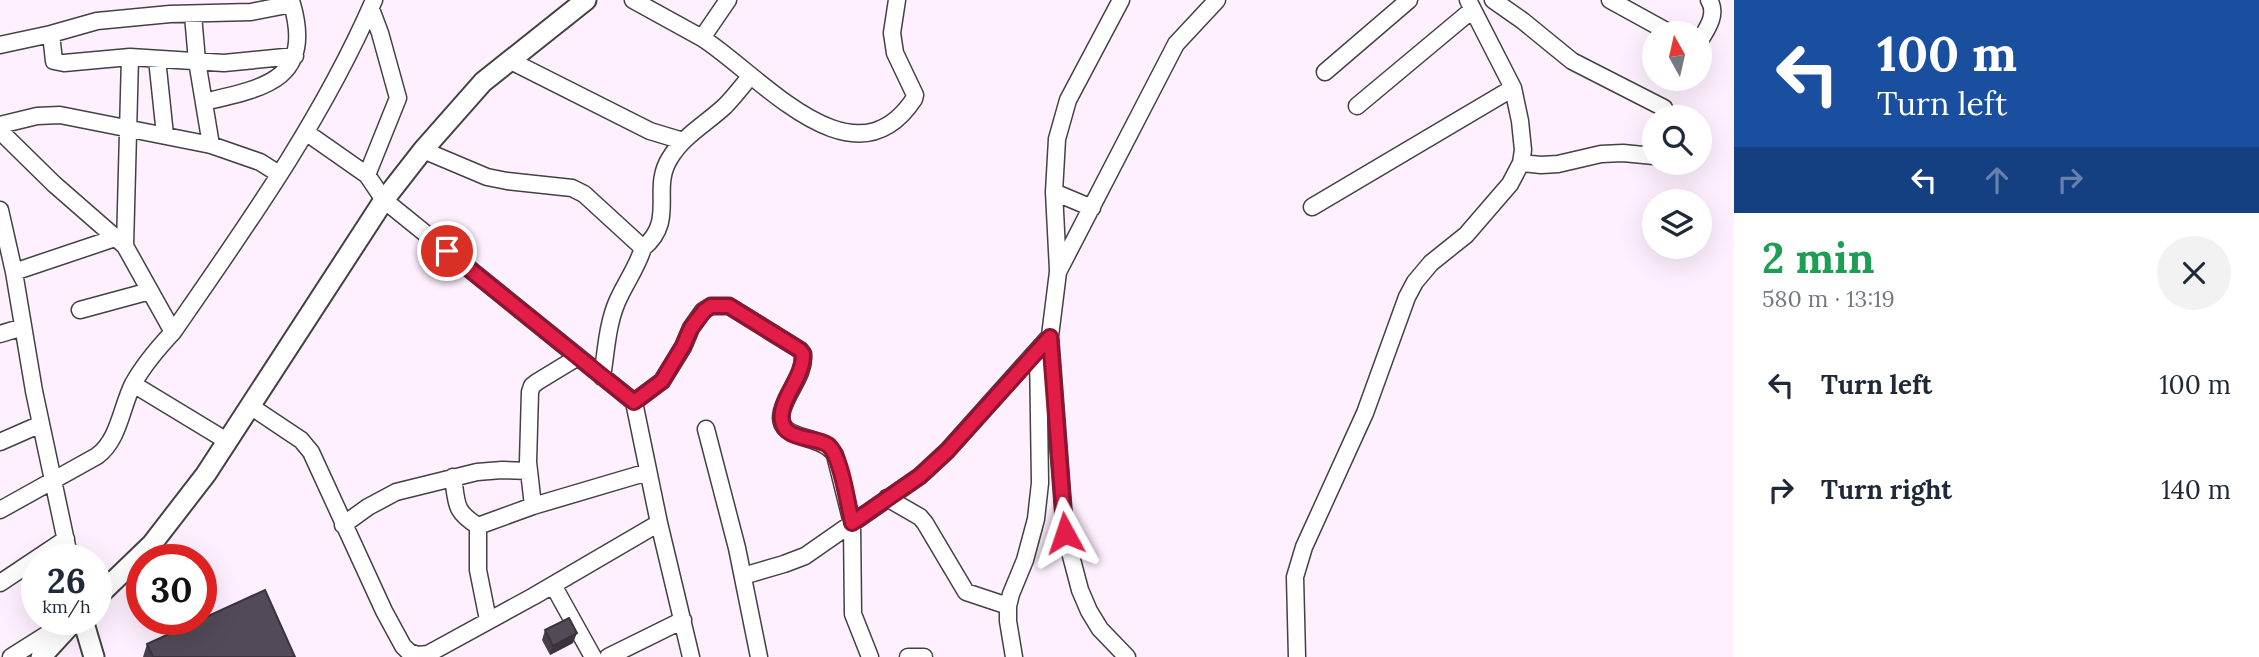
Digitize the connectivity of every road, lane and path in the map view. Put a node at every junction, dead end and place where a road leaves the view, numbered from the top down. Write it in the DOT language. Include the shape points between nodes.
graph roads {
  1 [pos="633,0"];
  2 [pos="728,0"];
  3 [pos="897,0"];
  4 [pos="1121,0"];
  5 [pos="1217,0"];
  6 [pos="1409,0"];
  7 [pos="1493,0"];
  8 [pos="1610,0"];
  9 [pos="1709,0"];
  10 [pos="576,3"];
  11 [pos="373,4"];
  12 [pos="1470,5"];
  13 [pos="193,15"];
  14 [pos="1648,21"];
  15 [pos="1710,21"];
  16 [pos="51,34"];
  17 [pos="702,38"];
  18 [pos="0,44"];
  19 [pos="295,56"];
  20 [pos="130,57"];
  21 [pos="157,59"];
  22 [pos="509,60"];
  23 [pos="197,61"];
  24 [pos="1325,72"];
  25 [pos="750,77"];
  26 [pos="1513,88"];
  27 [pos="204,102"];
  28 [pos="1658,105"];
  29 [pos="1357,106"];
  30 [pos="0,125"];
  31 [pos="130,129"];
  32 [pos="0,131"];
  33 [pos="307,133"];
  34 [pos="165,135"];
  35 [pos="683,141"];
  36 [pos="211,145"];
  37 [pos="423,150"];
  38 [pos="1642,155"];
  39 [pos="1521,163"];
  40 [pos="279,174"];
  41 [pos="367,175"];
  42 [pos="1054,192"];
  43 [pos="384,200"];
  44 [pos="1312,207"];
  45 [pos="1092,208"];
  46 [pos="1,216"];
  47 [pos="120,242"];
  48 [pos="643,248"];
  49 [pos="8,264"];
  50 [pos="1058,272"];
  51 [pos="150,291"];
  52 [pos="80,310"];
  53 [pos="23,327"];
  54 [pos="173,332"];
  55 [pos="0,334"];
  56 [pos="1050,337"];
  57 [pos="1038,352"];
  58 [pos="578,357"];
  59 [pos="602,377"];
  60 [pos="133,384"];
  61 [pos="634,402"];
  62 [pos="250,406"];
  63 [pos="41,424"];
  64 [pos="706,429"];
  65 [pos="228,441"];
  66 [pos="0,442"];
  67 [pos="529,471"];
  68 [pos="648,472"];
  69 [pos="453,477"];
  70 [pos="54,480"];
  71 [pos="887,498"];
  72 [pos="533,506"];
  73 [pos="0,510"];
  74 [pos="659,523"];
  75 [pos="852,523"];
  76 [pos="344,525"];
  77 [pos="478,526"];
  78 [pos="66,539"];
  79 [pos="67,544"];
  80 [pos="743,576"];
  81 [pos="0,583"];
  82 [pos="112,583"];
  83 [pos="553,585"];
  84 [pos="1008,606"];
  85 [pos="488,620"];
  86 [pos="683,620"];
  87 [pos="48,635"];
  88 [pos="60,635"];
  89 [pos="87,635"];
  90 [pos="442,652"];
  91 [pos="11,657"];
  92 [pos="41,657"];
  93 [pos="94,657"];
  94 [pos="593,657"];
  95 [pos="608,657"];
  96 [pos="691,657"];
  97 [pos="759,657"];
  98 [pos="870,657"];
  99 [pos="908,657"];
  100 [pos="924,657"];
  101 [pos="1014,657"];
  102 [pos="1128,657"];
  103 [pos="1297,657"];
  1 -- 17 [label="street"];
  2 -- 17 [label="street"];
  3 -- 25 [label="street" via="892,33 895,53 915,94 887,127 870,134 831,129"];
  4 -- 42 [label="street" via="1068,100 1057,139"];
  5 -- 45 [label="street" via="1176,44"];
  6 -- 24 [label="street"];
  7 -- 28 [label="street" via="1572,61"];
  8 -- 14 [label="street"];
  9 -- 15 [label="street" via="1714,8"];
  10 -- 22 [label="street"];
  11 -- 33 [label="street"];
  11 -- 41 [label="street" via="398,98"];
  12 -- 26 [label="street"];
  12 -- 29 [label="street"];
  13 -- 16 [label="street" via="97,21"];
  13 -- 19 [label="street" via="292,4 298,37"];
  13 -- 23 [label="street"];
  16 -- 18 [label="street"];
  16 -- 20 [label="street" via="54,61"];
  17 -- 25 [label="street"];
  19 -- 23 [label="street"];
  19 -- 27 [label="street" via="274,81"];
  20 -- 21 [label="street"];
  20 -- 31 [label="street"];
  21 -- 23 [label="street"];
  21 -- 34 [label="street"];
  22 -- 35 [label="street" via="650,131"];
  22 -- 37 [label="street" via="483,82"];
  23 -- 27 [label="street"];
  25 -- 35 [label="street" via="726,105"];
  26 -- 39 [label="street"];
  26 -- 44 [label="street"];
  27 -- 36 [label="street"];
  30 -- 31 [label="street" via="60,115"];
  31 -- 34 [label="street"];
  31 -- 47 [label="street"];
  32 -- 47 [label="street"];
  33 -- 40 [label="street"];
  33 -- 41 [label="street"];
  34 -- 36 [label="street"];
  35 -- 48 [label="street" via="664,169 659,230"];
  36 -- 40 [label="street" via="260,162"];
  37 -- 43 [label="street"];
  37 -- 48 [label="street" via="487,177 572,188 590,198"];
  38 -- 39 [label="street" via="1601,154 1558,164"];
  39 -- 103 [label="street" via="1510,184 1466,235 1431,263 1407,297 1365,413 1304,547 1295,577"];
  40 -- 54 [label="street"];
  41 -- 43 [label="street"];
  42 -- 45 [label="street"];
  42 -- 50 [label="street"];
  43 -- 58 [label="street"];
  43 -- 62 [label="street"];
  45 -- 50 [label="street"];
  46 -- 49 [label="street"];
  47 -- 49 [label="street"];
  47 -- 51 [label="street"];
  48 -- 59 [label="street" via="611,318"];
  49 -- 53 [label="street"];
  50 -- 56 [label="street"];
  51 -- 52 [label="street"];
  51 -- 54 [label="street"];
  53 -- 55 [label="street"];
  53 -- 63 [label="street"];
  54 -- 60 [label="street"];
  56 -- 57 [label="street"];
  56 -- 102 [label="street" via="1065,533 1089,611"];
  57 -- 71 [label="street" via="947,451"];
  57 -- 84 [label="street" via="1040,483 1036,519"];
  58 -- 59 [label="street"];
  58 -- 67 [label="street" via="532,386"];
  59 -- 61 [label="street"];
  60 -- 65 [label="street"];
  60 -- 70 [label="street" via="105,450"];
  61 -- 68 [label="street"];
  61 -- 75 [label="street" via="662,381 704,311 711,306 729,306 803,354 803,366 781,420 790,433 830,447"];
  62 -- 65 [label="street"];
  62 -- 76 [label="street" via="301,440 311,452"];
  63 -- 66 [label="street"];
  63 -- 70 [label="street"];
  64 -- 80 [label="street"];
  65 -- 82 [label="street" via="152,544"];
  67 -- 69 [label="street"];
  67 -- 72 [label="street"];
  68 -- 72 [label="street"];
  68 -- 74 [label="street"];
  69 -- 76 [label="street" via="396,492"];
  69 -- 77 [label="street" via="458,510"];
  70 -- 73 [label="street"];
  70 -- 78 [label="street"];
  71 -- 75 [label="street"];
  71 -- 84 [label="street" via="920,517 966,592"];
  72 -- 77 [label="street"];
  74 -- 83 [label="street"];
  74 -- 86 [label="street"];
  75 -- 80 [label="street" via="805,556"];
  75 -- 98 [label="street" via="853,614"];
  76 -- 90 [label="street" via="403,646 418,655"];
  77 -- 85 [label="street" via="478,570"];
  78 -- 79 [label="street"];
  78 -- 81 [label="street"];
  80 -- 97 [label="street"];
  83 -- 85 [label="street"];
  83 -- 94 [label="street"];
  84 -- 101 [label="street"];
  85 -- 90 [label="street"];
  86 -- 95 [label="street"];
  86 -- 96 [label="street"];
  87 -- 91 [label="street"];
  88 -- 92 [label="street"];
  89 -- 93 [label="street"];
  99 -- 100 [label="street"];
}
